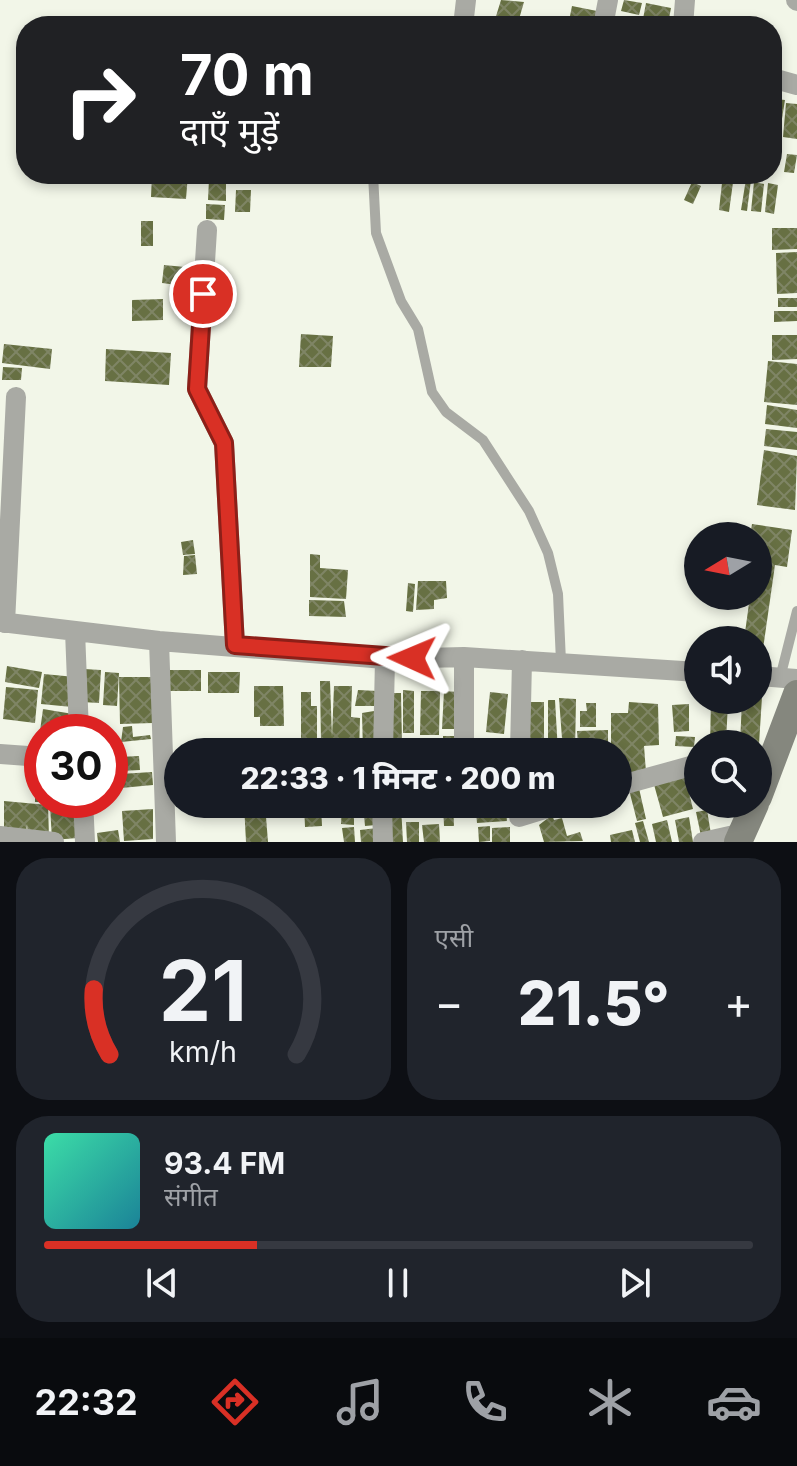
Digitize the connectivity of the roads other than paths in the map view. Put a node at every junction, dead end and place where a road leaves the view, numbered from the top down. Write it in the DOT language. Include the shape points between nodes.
graph roads {
  1 [pos="374,184"];
  2 [pos="207,230"];
  3 [pos="16,397"];
  4 [pos="797,611"];
  5 [pos="2,623"];
  6 [pos="75,631"];
  7 [pos="159,641"];
  8 [pos="235,645"];
  9 [pos="464,657"];
  10 [pos="385,659"];
  11 [pos="522,660"];
  12 [pos="561,662"];
  13 [pos="684,671"];
  14 [pos="791,684"];
  15 [pos="78,714"];
  16 [pos="383,738"];
  17 [pos="464,738"];
  18 [pos="520,738"];
  19 [pos="772,745"];
  20 [pos="0,754"];
  21 [pos="24,756"];
  22 [pos="684,768"];
  23 [pos="632,782"];
  24 [pos="84,818"];
  25 [pos="382,818"];
  26 [pos="749,818"];
  27 [pos="0,836"];
  28 [pos="740,837"];
  29 [pos="54,842"];
  30 [pos="85,842"];
  31 [pos="166,842"];
  32 [pos="383,842"];
  33 [pos="703,842"];
  1 -- 12 [label="lane" via="376,233 401,301 418,329 432,392 446,412 483,440 529,511 548,553 558,594"];
  2 -- 8 [label="street" via="197,389 224,443"];
  3 -- 5 [label="street"];
  4 -- 14 [label="lane"];
  5 -- 6 [label="street"];
  6 -- 7 [label="street"];
  6 -- 15 [label="street"];
  7 -- 8 [label="street"];
  7 -- 31 [label="street"];
  8 -- 10 [label="street"];
  9 -- 10 [label="street"];
  9 -- 11 [label="street"];
  9 -- 17 [label="street"];
  10 -- 16 [label="street"];
  11 -- 12 [label="street"];
  11 -- 18 [label="street"];
  12 -- 13 [label="street"];
  14 -- 19 [label="street"];
  20 -- 21 [label="street"];
  22 -- 23 [label="street"];
  24 -- 30 [label="street"];
  25 -- 32 [label="street"];
  26 -- 28 [label="street"];
  27 -- 29 [label="street"];
  28 -- 33 [label="street"];
}
